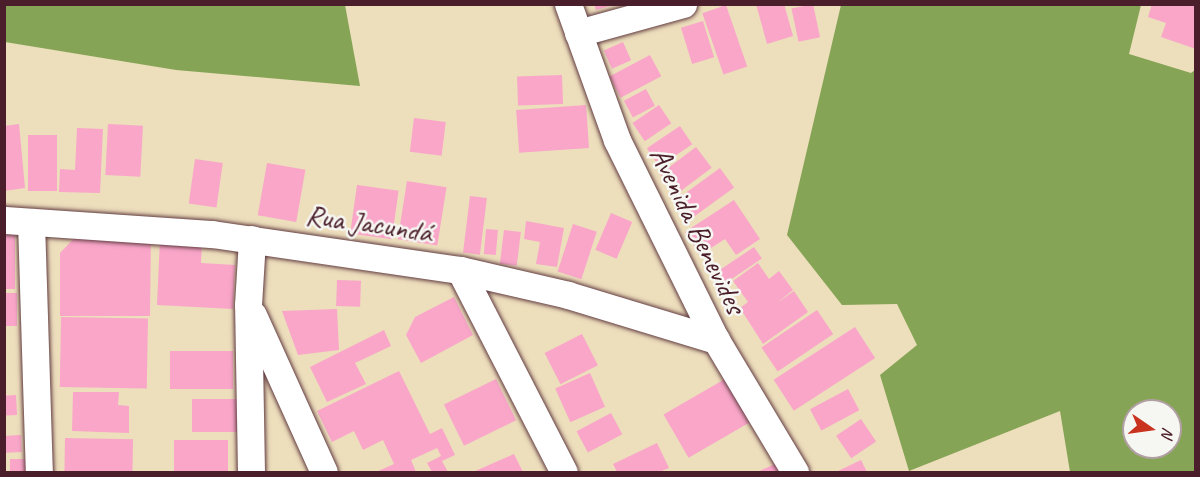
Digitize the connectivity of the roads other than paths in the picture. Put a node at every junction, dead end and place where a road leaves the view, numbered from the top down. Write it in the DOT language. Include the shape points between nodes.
graph roads {
  1 [pos="568,4"];
  2 [pos="683,4"];
  3 [pos="579,33"];
  4 [pos="4,220"];
  5 [pos="32,222"];
  6 [pos="252,240"];
  7 [pos="460,270"];
  8 [pos="249,305"];
  9 [pos="716,340"];
  10 [pos="39,472"];
  11 [pos="251,472"];
  12 [pos="324,472"];
  13 [pos="564,472"];
  14 [pos="795,472"];
  1 -- 3 [label="street, Avenida Benevides"];
  2 -- 3 [label="street"];
  3 -- 9 [label="street, Avenida Benevides" via="616,140"];
  4 -- 5 [label="street, Rua Jacundá"];
  5 -- 6 [label="street, Rua Jacundá"];
  5 -- 10 [label="street"];
  6 -- 7 [label="street, Rua Jacundá"];
  6 -- 8 [label="street"];
  7 -- 9 [label="street, Rua Jacundá" via="568,295"];
  7 -- 13 [label="street"];
  8 -- 11 [label="street"];
  8 -- 12 [label="street"];
  9 -- 14 [label="street, Avenida Benevides"];
}
